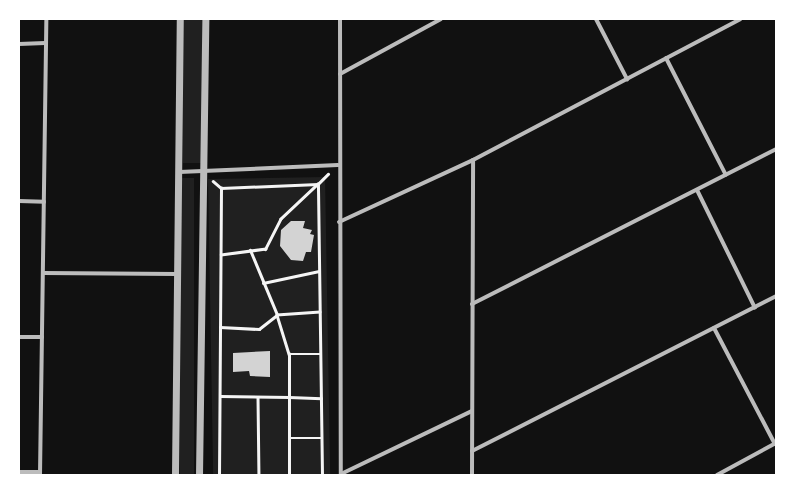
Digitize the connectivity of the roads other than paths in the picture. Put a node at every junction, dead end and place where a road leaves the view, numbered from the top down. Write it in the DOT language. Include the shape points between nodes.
graph roads {
  1 [pos="46,19"];
  2 [pos="180,19"];
  3 [pos="205,19"];
  4 [pos="340,19"];
  5 [pos="441,19"];
  6 [pos="596,19"];
  7 [pos="740,19"];
  8 [pos="45,43"];
  9 [pos="19,44"];
  10 [pos="666,58"];
  11 [pos="340,74"];
  12 [pos="627,79"];
  13 [pos="776,149"];
  14 [pos="473,160"];
  15 [pos="338,165"];
  16 [pos="202,170"];
  17 [pos="179,172"];
  18 [pos="726,175"];
  19 [pos="697,190"];
  20 [pos="19,201"];
  21 [pos="44,202"];
  22 [pos="339,222"];
  23 [pos="43,273"];
  24 [pos="177,274"];
  25 [pos="776,296"];
  26 [pos="472,304"];
  27 [pos="755,308"];
  28 [pos="714,328"];
  29 [pos="19,337"];
  30 [pos="42,337"];
  31 [pos="472,411"];
  32 [pos="775,443"];
  33 [pos="472,451"];
  34 [pos="19,472"];
  35 [pos="40,474"];
  36 [pos="341,474"];
  37 [pos="719,474"];
  38 [pos="175,475"];
  39 [pos="199,475"];
  40 [pos="472,475"];
  1 -- 8 [label="street"];
  2 -- 17 [label="street"];
  3 -- 16 [label="street"];
  4 -- 11 [label="street"];
  5 -- 11 [label="street"];
  6 -- 12 [label="street"];
  7 -- 10 [label="street"];
  8 -- 9 [label="street"];
  8 -- 21 [label="street"];
  10 -- 12 [label="street"];
  10 -- 18 [label="street"];
  11 -- 15 [label="street"];
  12 -- 14 [label="street"];
  13 -- 18 [label="street"];
  14 -- 22 [label="street"];
  14 -- 26 [label="street"];
  15 -- 16 [label="street"];
  15 -- 22 [label="street"];
  16 -- 17 [label="street"];
  16 -- 39 [label="street"];
  17 -- 24 [label="street"];
  18 -- 19 [label="street"];
  19 -- 26 [label="street"];
  19 -- 27 [label="street"];
  20 -- 21 [label="street"];
  21 -- 23 [label="street"];
  22 -- 36 [label="street"];
  23 -- 24 [label="street"];
  23 -- 30 [label="street"];
  24 -- 38 [label="street"];
  25 -- 27 [label="street"];
  26 -- 31 [label="street"];
  27 -- 28 [label="street"];
  28 -- 32 [label="street"];
  28 -- 33 [label="street"];
  29 -- 30 [label="street"];
  30 -- 35 [label="street"];
  31 -- 33 [label="street"];
  31 -- 36 [label="street"];
  32 -- 37 [label="street"];
  33 -- 40 [label="street"];
  34 -- 35 [label="street"];
}
